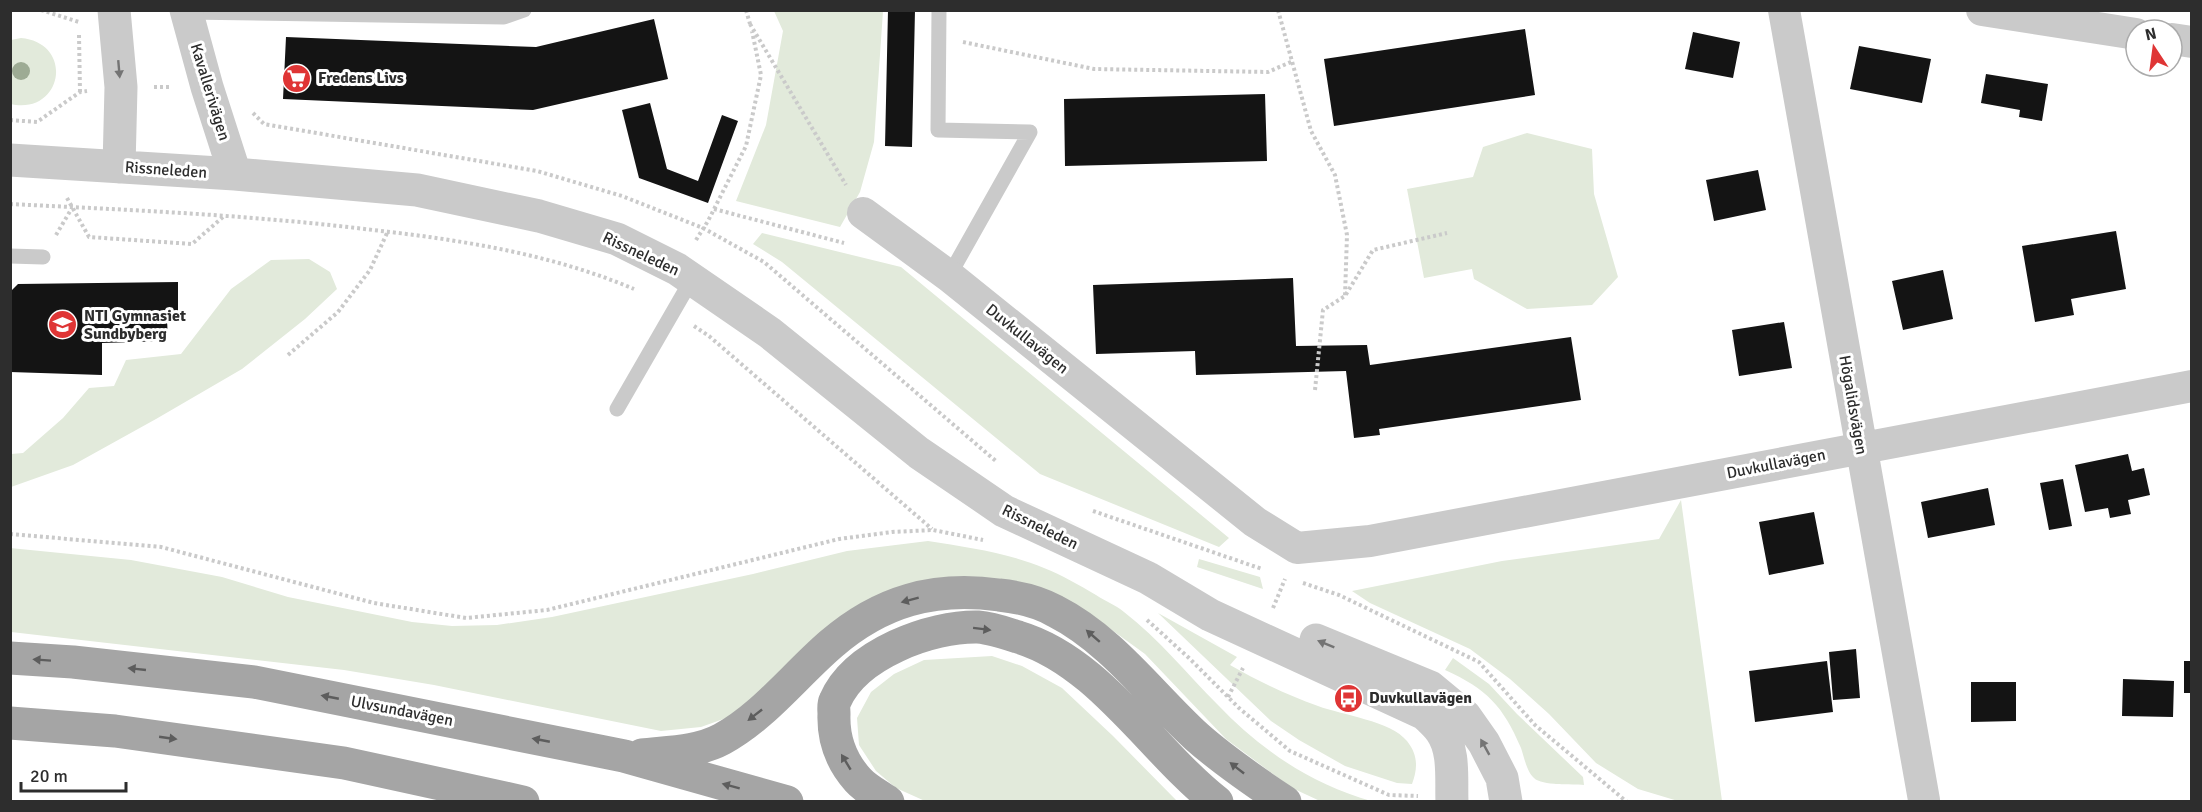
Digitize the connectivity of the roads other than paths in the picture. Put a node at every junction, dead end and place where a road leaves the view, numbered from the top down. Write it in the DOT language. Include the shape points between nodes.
graph roads {
  1 [pos="114,10"];
  2 [pos="524,10"];
  3 [pos="939,10"];
  4 [pos="1784,10"];
  5 [pos="1982,10"];
  6 [pos="186,11"];
  7 [pos="2124,32"];
  8 [pos="10,160"];
  9 [pos="119,167"];
  10 [pos="234,174"];
  11 [pos="863,213"];
  12 [pos="10,256"];
  13 [pos="42,257"];
  14 [pos="684,274"];
  15 [pos="949,276"];
  16 [pos="2192,386"];
  17 [pos="616,409"];
  18 [pos="1860,448"];
  19 [pos="1148,579"];
  20 [pos="10,658"];
  21 [pos="10,723"];
  22 [pos="624,756"];
  23 [pos="344,763"];
  24 [pos="1452,800"];
  25 [pos="1924,800"];
  26 [pos="457,801"];
  27 [pos="523,801"];
  28 [pos="787,801"];
  29 [pos="888,801"];
  30 [pos="1217,801"];
  31 [pos="1285,801"];
  32 [pos="1506,801"];
  1 -- 9 [label="street, one-way" via="121,87"];
  2 -- 6 [label="lane" via="504,17"];
  3 -- 15 [label="lane" via="938,130 1030,132"];
  4 -- 18 [label="street, Högalidsvägen"];
  5 -- 7 [label="street"];
  6 -- 10 [label="street, Kavallerivägen"];
  8 -- 9 [label="street, Rissneleden"];
  9 -- 10 [label="street, Rissneleden"];
  10 -- 14 [label="street, Rissneleden" via="417,190 528,214 617,239"];
  11 -- 15 [label="street, Duvkullavägen"];
  12 -- 13 [label="lane"];
  14 -- 17 [label="lane" via="672,312"];
  14 -- 19 [label="street, Rissneleden" via="770,333 919,453 995,505"];
  15 -- 18 [label="street, Duvkullavägen" via="1255,522 1297,548 1370,541"];
  16 -- 18 [label="street, Duvkullavägen"];
  18 -- 25 [label="street, Högalidsvägen"];
  19 -- 24 [label="street, Rissneleden" via="1209,615 1425,714 1442,732 1448,747"];
  32 -- 19 [label="street, Rissneleden, one-way" via="1502,778 1484,743 1465,716 1430,687 1246,612"];
  22 -- 20 [label="main road, Ulvsundavägen, one-way" via="254,681"];
  21 -- 23 [label="main road, one-way" via="115,731"];
  28 -- 22 [label="main road, Ulvsundavägen, one-way"];
  31 -- 22 [label="main road, one-way" via="1198,738 1086,630 1054,610 1025,600 972,591 936,593 902,601 865,620 833,643 757,714 721,739 688,750"];
  23 -- 26 [label="main road"];
  23 -- 27 [label="main road"];
  29 -- 30 [label="main road, one-way" via="860,782 843,761 833,731 834,702 849,680 873,658 939,631 980,627 1020,637 1054,652 1086,675"];
}
